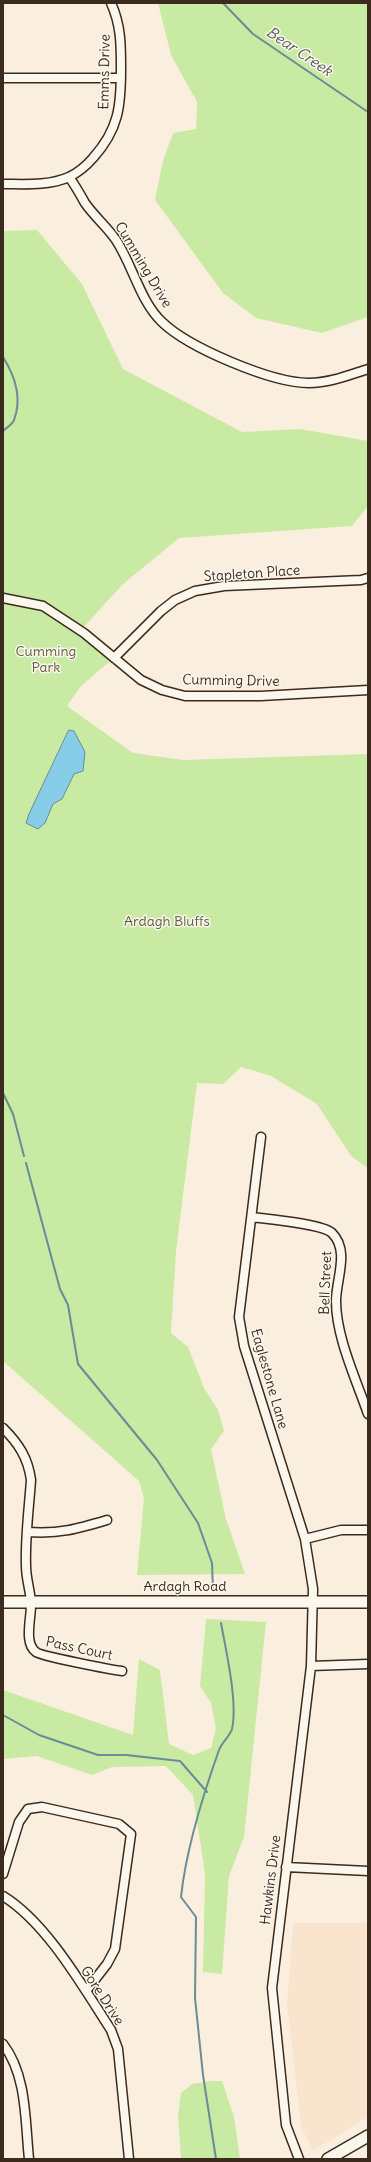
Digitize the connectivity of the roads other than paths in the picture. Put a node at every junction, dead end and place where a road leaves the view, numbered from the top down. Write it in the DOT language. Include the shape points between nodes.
graph roads {
  1 [pos="111,3"];
  2 [pos="3,78"];
  3 [pos="121,78"];
  4 [pos="69,177"];
  5 [pos="3,184"];
  6 [pos="368,369"];
  7 [pos="368,578"];
  8 [pos="3,598"];
  9 [pos="114,658"];
  10 [pos="368,690"];
  11 [pos="261,1137"];
  12 [pos="252,1217"];
  13 [pos="368,1414"];
  14 [pos="3,1428"];
  15 [pos="107,1520"];
  16 [pos="368,1530"];
  17 [pos="28,1532"];
  18 [pos="305,1539"];
  19 [pos="313,1601"];
  20 [pos="3,1602"];
  21 [pos="31,1602"];
  22 [pos="368,1602"];
  23 [pos="368,1664"];
  24 [pos="311,1666"];
  25 [pos="122,1670"];
  26 [pos="286,1867"];
  27 [pos="368,1871"];
  28 [pos="3,1874"];
  29 [pos="3,1896"];
  30 [pos="86,1991"];
  31 [pos="3,2044"];
  32 [pos="368,2136"];
  33 [pos="29,2159"];
  34 [pos="129,2159"];
  35 [pos="299,2159"];
  36 [pos="328,2159"];
  1 -- 3 [label="street, Emms Drive" via="120,35"];
  2 -- 3 [label="street"];
  3 -- 4 [label="street, Emms Drive" via="120,108 109,137 90,161"];
  4 -- 5 [label="street, Emms Drive" via="39,184"];
  4 -- 6 [label="street, Cumming Drive" via="116,240 162,322 199,347 263,375 286,381 310,383 334,380"];
  7 -- 9 [label="street, Stapleton Place" via="224,586 195,591 175,600 161,611"];
  8 -- 9 [label="street, Cumming Drive" via="43,606 84,633"];
  9 -- 10 [label="street, Cumming Drive" via="141,680 162,690 185,696 262,696"];
  11 -- 12 [label="street, Eaglestone Lane"];
  12 -- 13 [label="street, Bell Street" via="296,1223 331,1232 340,1242 342,1258 336,1297 336,1318"];
  12 -- 18 [label="street, Eaglestone Lane" via="239,1317 244,1346"];
  14 -- 17 [label="street, Pass Court" via="21,1448 29,1468"];
  15 -- 17 [label="street" via="54,1533"];
  16 -- 18 [label="street" via="341,1530"];
  17 -- 21 [label="street, Pass Court" via="26,1565"];
  18 -- 19 [label="street, Eaglestone Lane"];
  19 -- 21 [label="street, Ardagh Road"];
  19 -- 22 [label="street, Ardagh Road"];
  19 -- 24 [label="street, Hawkins Drive"];
  20 -- 21 [label="street, Ardagh Road"];
  21 -- 25 [label="street, Pass Court" via="30,1644 36,1653 104,1669"];
  23 -- 24 [label="street"];
  24 -- 26 [label="street, Hawkins Drive"];
  26 -- 27 [label="street"];
  26 -- 35 [label="street, Hawkins Drive" via="272,1988 286,2126"];
  28 -- 30 [label="street" via="19,1822 28,1809 42,1807 118,1824 131,1834 115,1949"];
  29 -- 30 [label="street, Gore Drive" via="13,1902 41,1929"];
  30 -- 34 [label="street, Gore Drive" via="111,2030 118,2049"];
  31 -- 33 [label="street" via="10,2053 20,2078"];
  32 -- 36 [label="street"];
}
